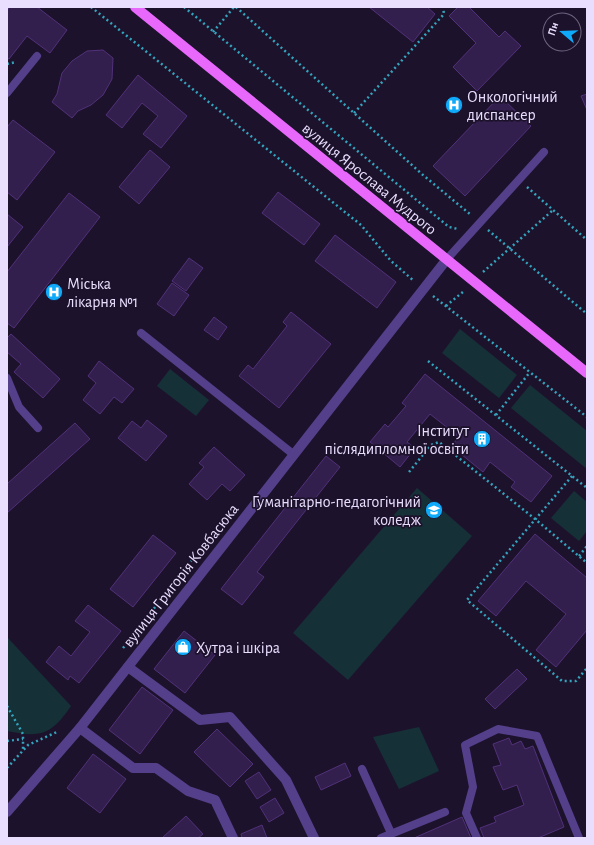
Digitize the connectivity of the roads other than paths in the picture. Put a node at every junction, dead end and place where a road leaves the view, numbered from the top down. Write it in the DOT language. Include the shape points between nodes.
graph roads {
  1 [pos="135,7"];
  2 [pos="37,56"];
  3 [pos="7,93"];
  4 [pos="544,152"];
  5 [pos="447,259"];
  6 [pos="141,333"];
  7 [pos="587,373"];
  8 [pos="7,378"];
  9 [pos="38,428"];
  10 [pos="293,454"];
  11 [pos="128,667"];
  12 [pos="80,728"];
  13 [pos="362,769"];
  14 [pos="7,812"];
  15 [pos="445,812"];
  16 [pos="391,834"];
  17 [pos="233,838"];
  18 [pos="314,838"];
  19 [pos="381,838"];
  20 [pos="478,838"];
  21 [pos="579,838"];
  1 -- 5 [label="main road, вулиця Ярослава Мудрого"];
  2 -- 3 [label="lane"];
  4 -- 5 [label="lane"];
  5 -- 7 [label="main road, вулиця Ярослава Мудрого"];
  5 -- 10 [label="street, вулиця Григорія Ковбасюка"];
  6 -- 10 [label="lane"];
  8 -- 9 [label="lane" via="18,407"];
  10 -- 11 [label="street, вулиця Григорія Ковбасюка"];
  11 -- 12 [label="street, вулиця Григорія Ковбасюка"];
  11 -- 18 [label="street" via="200,720 230,717 286,780"];
  12 -- 14 [label="street, вулиця Григорія Ковбасюка"];
  12 -- 17 [label="street" via="133,768 156,768 188,791 215,800"];
  13 -- 16 [label="lane"];
  15 -- 16 [label="lane"];
  16 -- 19 [label="lane"];
  20 -- 21 [label="lane" via="466,813 473,787 465,745 498,729 537,736"];
}
